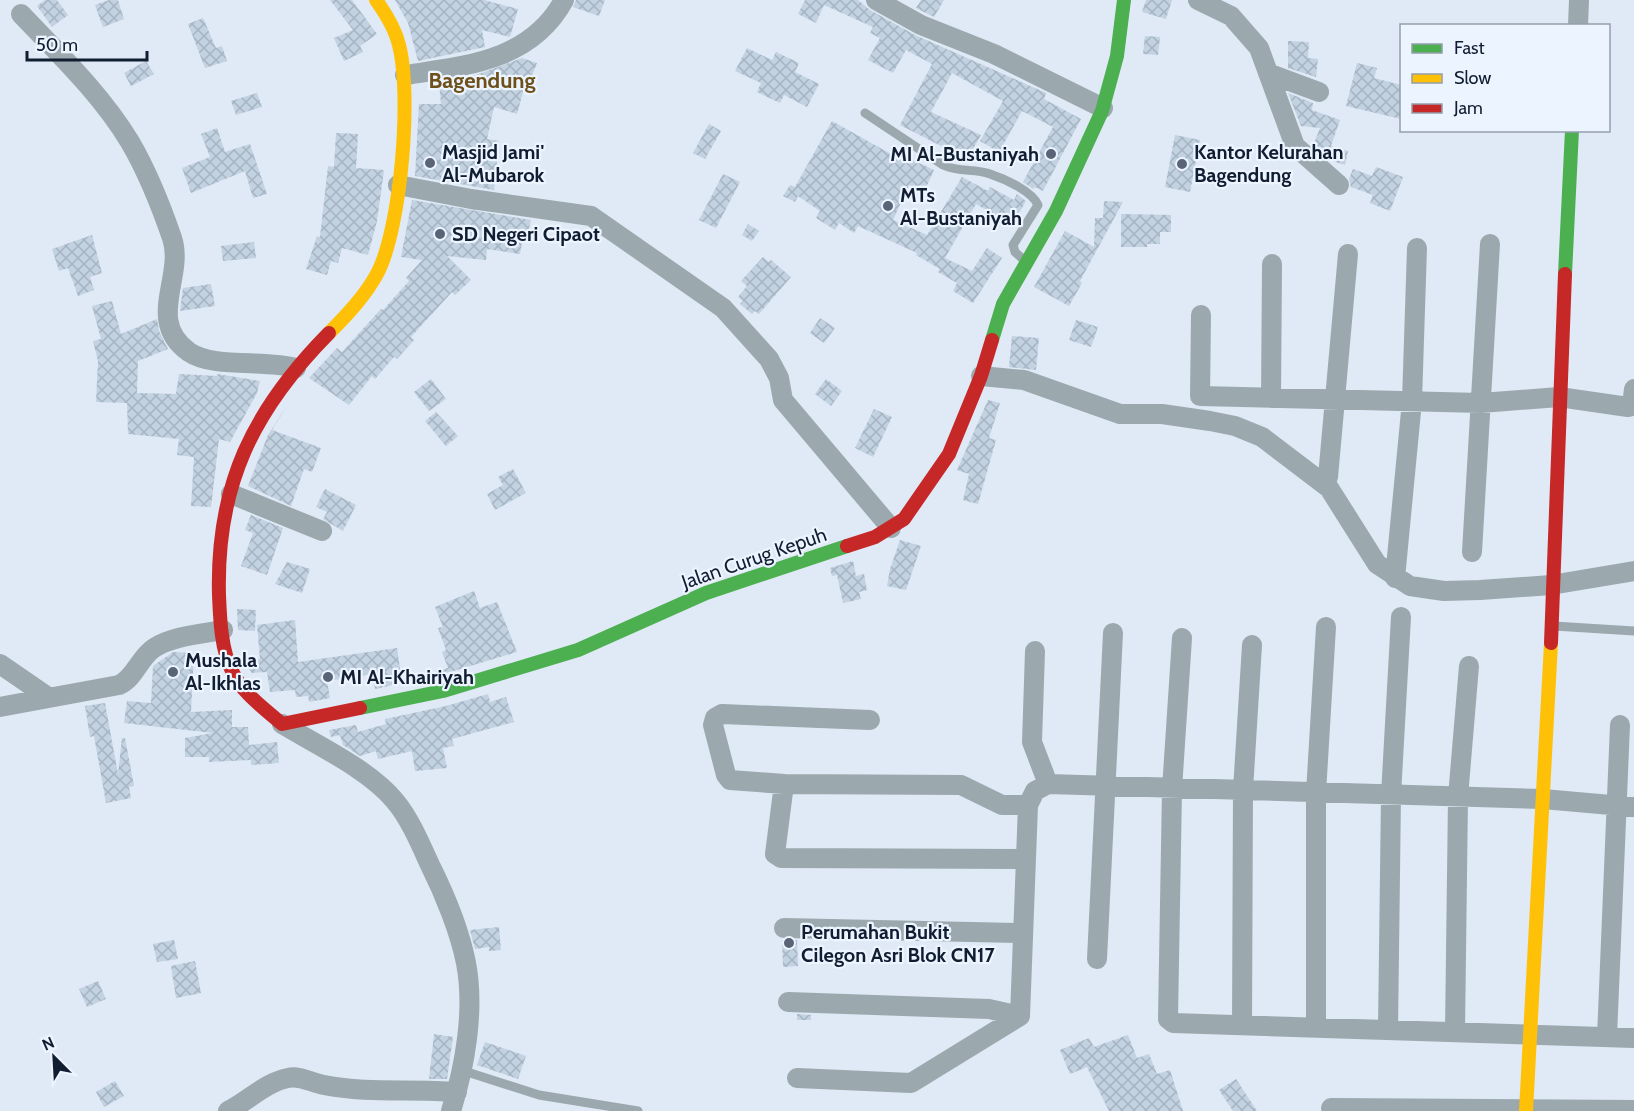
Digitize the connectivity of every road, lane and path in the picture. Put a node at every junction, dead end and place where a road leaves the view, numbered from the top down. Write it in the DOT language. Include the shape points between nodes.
graph roads {
  1 [pos="376,0"];
  2 [pos="564,0"];
  3 [pos="876,0"];
  4 [pos="1124,0"];
  5 [pos="1198,0"];
  6 [pos="1579,0"];
  7 [pos="21,14"];
  8 [pos="1578,24"];
  9 [pos="1268,73"];
  10 [pos="405,75"];
  11 [pos="1319,92"];
  12 [pos="1103,108"];
  13 [pos="865,113"];
  14 [pos="1572,132"];
  15 [pos="398,185"];
  16 [pos="1339,185"];
  17 [pos="1490,244"];
  18 [pos="1417,248"];
  19 [pos="1348,254"];
  20 [pos="1027,262"];
  21 [pos="1272,264"];
  22 [pos="1200,315"];
  23 [pos="296,368"];
  24 [pos="981,376"];
  25 [pos="1634,389"];
  26 [pos="1559,397"];
  27 [pos="1271,398"];
  28 [pos="1337,399"];
  29 [pos="1412,401"];
  30 [pos="1481,403"];
  31 [pos="1328,477"];
  32 [pos="231,494"];
  33 [pos="891,528"];
  34 [pos="322,531"];
  35 [pos="1472,552"];
  36 [pos="1634,571"];
  37 [pos="1395,578"];
  38 [pos="1551,585"];
  39 [pos="1401,616"];
  40 [pos="1552,626"];
  41 [pos="1326,627"];
  42 [pos="222,630"];
  43 [pos="1634,631"];
  44 [pos="1113,633"];
  45 [pos="1182,638"];
  46 [pos="1252,645"];
  47 [pos="1035,651"];
  48 [pos="0,664"];
  49 [pos="1469,666"];
  50 [pos="48,697"];
  51 [pos="0,707"];
  52 [pos="870,720"];
  53 [pos="282,724"];
  54 [pos="1620,724"];
  55 [pos="784,784"];
  56 [pos="1048,784"];
  57 [pos="1105,787"];
  58 [pos="1172,789"];
  59 [pos="1243,790"];
  60 [pos="1317,793"];
  61 [pos="1391,795"];
  62 [pos="1458,797"];
  63 [pos="1543,799"];
  64 [pos="1028,805"];
  65 [pos="1626,806"];
  66 [pos="1026,859"];
  67 [pos="784,928"];
  68 [pos="1023,933"];
  69 [pos="1097,959"];
  70 [pos="788,1002"];
  71 [pos="1020,1016"];
  72 [pos="1242,1026"];
  73 [pos="1316,1028"];
  74 [pos="1388,1030"];
  75 [pos="1455,1032"];
  76 [pos="1530,1035"];
  77 [pos="1607,1037"];
  78 [pos="1634,1038"];
  79 [pos="461,1070"];
  80 [pos="797,1078"];
  81 [pos="457,1092"];
  82 [pos="1330,1108"];
  83 [pos="1527,1109"];
  84 [pos="1634,1110"];
  85 [pos="228,1111"];
  86 [pos="450,1111"];
  87 [pos="638,1111"];
  1 -- 10 [label="street" via="400,42"];
  2 -- 10 [label="street" via="537,34 512,51 477,64"];
  3 -- 12 [label="street" via="913,21 994,54"];
  4 -- 12 [label="street, Jalan Curug Kepuh" via="1118,56"];
  5 -- 9 [label="street" via="1231,16 1259,48"];
  6 -- 8 [label="street"];
  7 -- 23 [label="street" via="90,88 130,142 173,240 167,316 173,335 189,352 210,361 266,362"];
  9 -- 11 [label="street"];
  9 -- 16 [label="street" via="1295,146"];
  10 -- 15 [label="street"];
  12 -- 20 [label="street, Jalan Curug Kepuh" via="1056,211"];
  13 -- 20 [label="lane" via="943,165 956,171 989,173 1032,195 1038,205 1013,245"];
  14 -- 26 [label="street"];
  15 -- 23 [label="street" via="385,256 372,281 340,323"];
  15 -- 33 [label="street" via="591,216 673,271 723,308 769,359 779,378 783,400"];
  17 -- 30 [label="street"];
  18 -- 29 [label="street"];
  19 -- 28 [label="street"];
  20 -- 24 [label="street, Jalan Curug Kepuh" via="1003,304"];
  21 -- 27 [label="street"];
  22 -- 27 [label="street" via="1200,396"];
  23 -- 32 [label="street" via="254,428"];
  24 -- 33 [label="street, Jalan Curug Kepuh" via="949,454 916,505"];
  24 -- 37 [label="street" via="1024,380 1120,414 1162,414 1210,421 1262,437 1329,488 1377,564"];
  25 -- 26 [label="street" via="1632,406 1628,407"];
  26 -- 30 [label="street"];
  26 -- 38 [label="street"];
  27 -- 28 [label="street"];
  28 -- 29 [label="street"];
  28 -- 31 [label="street"];
  29 -- 30 [label="street"];
  29 -- 37 [label="street"];
  30 -- 35 [label="street"];
  32 -- 34 [label="street"];
  32 -- 42 [label="street" via="219,549"];
  33 -- 53 [label="street, Jalan Curug Kepuh" via="875,537 706,593 578,650 443,692"];
  36 -- 38 [label="street"];
  37 -- 38 [label="street" via="1410,586 1444,591"];
  38 -- 40 [label="street"];
  39 -- 61 [label="street"];
  40 -- 43 [label="lane"];
  40 -- 63 [label="street"];
  41 -- 60 [label="street"];
  42 -- 50 [label="street" via="154,648 128,681 118,686"];
  42 -- 53 [label="street" via="232,672"];
  44 -- 57 [label="street"];
  45 -- 58 [label="street"];
  46 -- 59 [label="street"];
  47 -- 56 [label="street" via="1032,742"];
  48 -- 50 [label="street"];
  49 -- 62 [label="street"];
  50 -- 51 [label="street"];
  52 -- 55 [label="street" via="756,714 722,714 715,718 713,726 730,780"];
  53 -- 79 [label="street" via="365,775 395,800 414,830 440,886 466,962 469,1014"];
  54 -- 65 [label="street"];
  55 -- 64 [label="street" via="962,786 1002,805"];
  55 -- 66 [label="street" via="775,854 781,858"];
  56 -- 57 [label="street"];
  56 -- 64 [label="street" via="1035,792"];
  57 -- 58 [label="street"];
  57 -- 69 [label="street"];
  58 -- 59 [label="street"];
  58 -- 72 [label="street" via="1168,1019 1179,1025"];
  59 -- 60 [label="street"];
  59 -- 72 [label="street"];
  60 -- 61 [label="street"];
  60 -- 73 [label="street"];
  61 -- 62 [label="street"];
  61 -- 74 [label="street"];
  62 -- 63 [label="street"];
  62 -- 75 [label="street"];
  63 -- 65 [label="street"];
  63 -- 76 [label="street"];
  64 -- 66 [label="street"];
  65 -- 77 [label="street"];
  66 -- 68 [label="street"];
  67 -- 68 [label="street"];
  68 -- 71 [label="street"];
  70 -- 71 [label="street" via="989,1009"];
  71 -- 80 [label="street" via="911,1083"];
  72 -- 73 [label="street"];
  73 -- 74 [label="street"];
  74 -- 75 [label="street"];
  75 -- 76 [label="street"];
  76 -- 77 [label="street"];
  76 -- 83 [label="street"];
  77 -- 78 [label="street"];
  79 -- 81 [label="street"];
  79 -- 87 [label="lane" via="539,1095"];
  81 -- 85 [label="street" via="349,1090 297,1077 263,1089"];
  81 -- 86 [label="street"];
  82 -- 83 [label="street"];
  83 -- 84 [label="street"];
}
